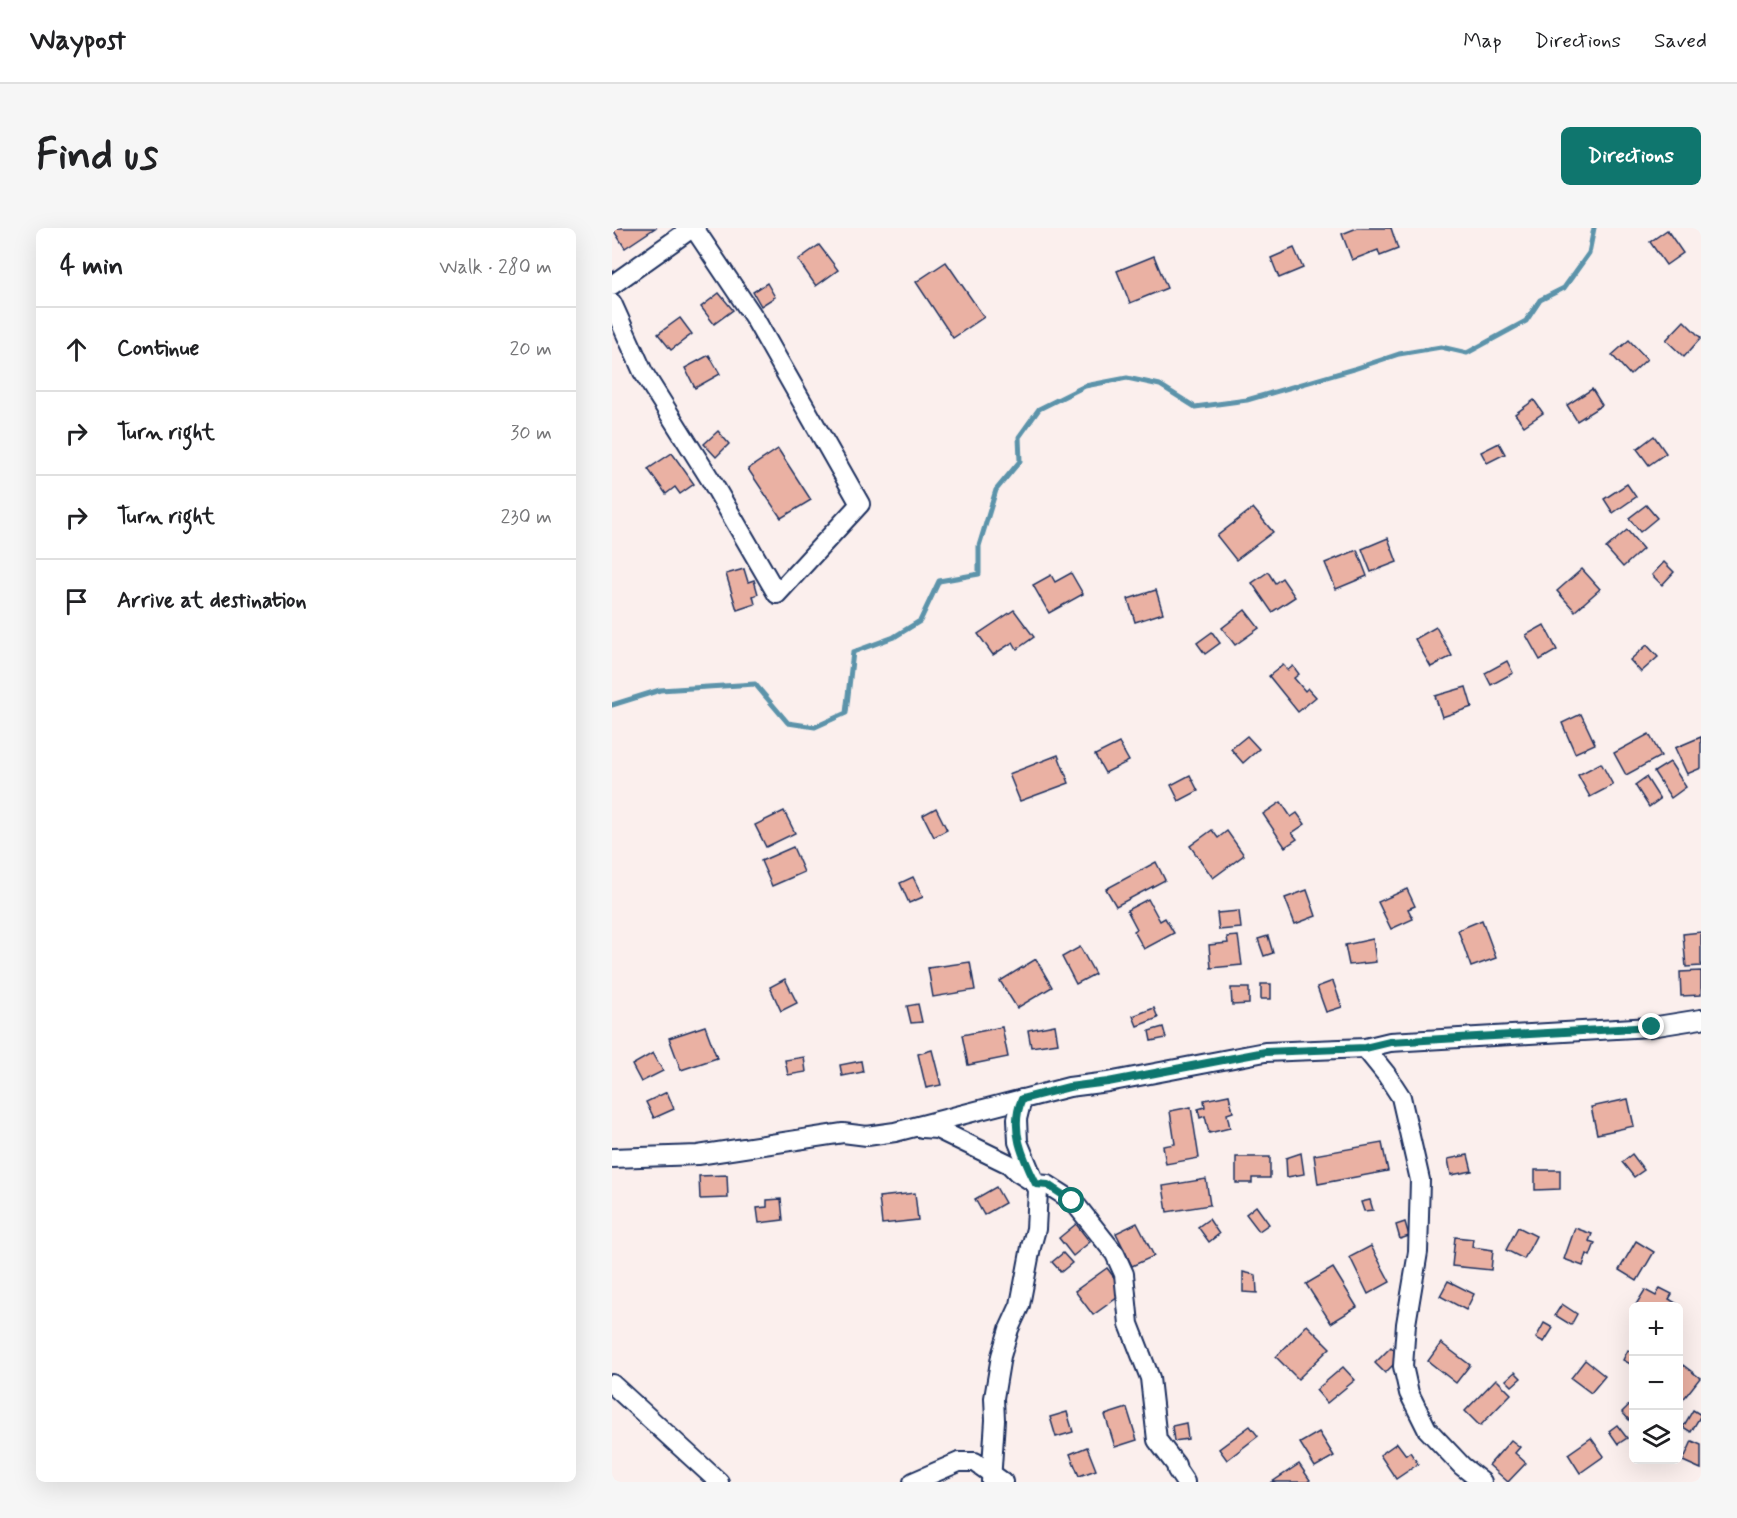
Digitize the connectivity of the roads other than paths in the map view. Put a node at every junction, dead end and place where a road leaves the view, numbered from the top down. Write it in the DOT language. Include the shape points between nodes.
graph roads {
  1 [pos="693,228"];
  2 [pos="612,285"];
  3 [pos="612,303"];
  4 [pos="1701,1019"];
  5 [pos="1365,1048"];
  6 [pos="1022,1099"];
  7 [pos="913,1127"];
  8 [pos="612,1158"];
  9 [pos="1036,1184"];
  10 [pos="612,1384"];
  11 [pos="995,1478"];
  12 [pos="719,1482"];
  13 [pos="914,1482"];
  14 [pos="1185,1482"];
  15 [pos="1482,1482"];
  1 -- 2 [label="street"];
  1 -- 3 [label="street" via="755,319 860,504 777,594 643,372"];
  4 -- 5 [label="street" via="1652,1027 1390,1042"];
  5 -- 6 [label="street" via="1265,1052"];
  5 -- 15 [label="street" via="1401,1097 1420,1180 1418,1252 1403,1366 1409,1393 1427,1429"];
  6 -- 7 [label="street"];
  6 -- 9 [label="street" via="1017,1119 1018,1142"];
  7 -- 8 [label="street" via="867,1136 843,1133 698,1155"];
  7 -- 9 [label="street" via="937,1129 957,1138 1009,1164"];
  9 -- 11 [label="street" via="1036,1229 1020,1305 1001,1356 994,1398"];
  9 -- 14 [label="street" via="1048,1185 1072,1201 1115,1254 1124,1274 1129,1323 1150,1378 1157,1440"];
  10 -- 12 [label="street"];
  11 -- 13 [label="street" via="975,1462 959,1461"];
}
